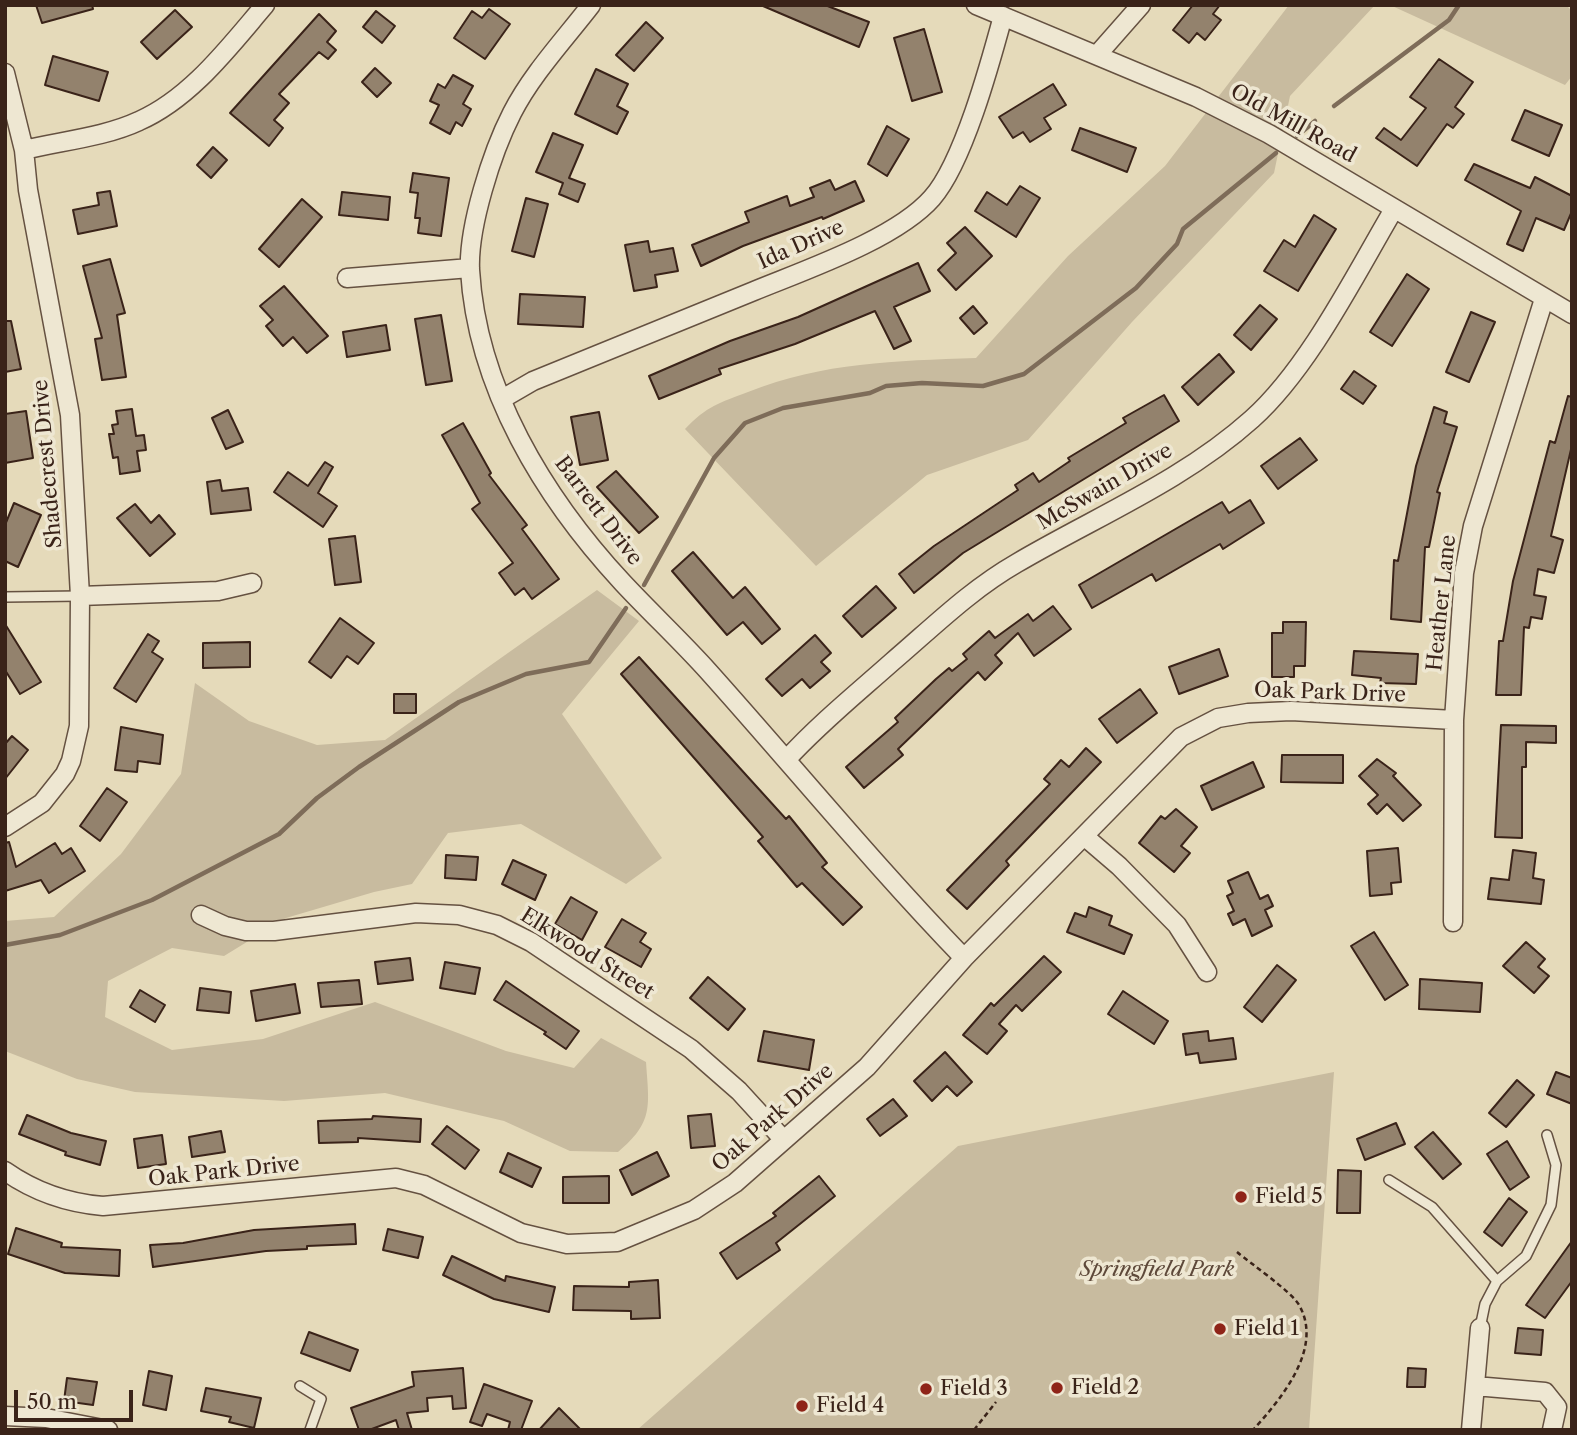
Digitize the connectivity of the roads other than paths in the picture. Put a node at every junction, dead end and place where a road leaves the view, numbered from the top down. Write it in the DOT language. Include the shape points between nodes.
graph roads {
  1 [pos="265,5"];
  2 [pos="591,5"];
  3 [pos="976,5"];
  4 [pos="1141,5"];
  5 [pos="1003,16"];
  6 [pos="1097,55"];
  7 [pos="5,73"];
  8 [pos="24,150"];
  9 [pos="1394,208"];
  10 [pos="470,268"];
  11 [pos="347,278"];
  12 [pos="1544,299"];
  13 [pos="1572,314"];
  14 [pos="502,399"];
  15 [pos="252,583"];
  16 [pos="80,596"];
  17 [pos="5,597"];
  18 [pos="1454,720"];
  19 [pos="787,760"];
  20 [pos="5,827"];
  21 [pos="1084,836"];
  22 [pos="201,915"];
  23 [pos="1453,922"];
  24 [pos="964,958"];
  25 [pos="1207,972"];
  26 [pos="1547,1135"];
  27 [pos="783,1139"];
  28 [pos="5,1171"];
  29 [pos="1389,1180"];
  30 [pos="1497,1282"];
  31 [pos="1480,1328"];
  32 [pos="300,1386"];
  33 [pos="1475,1386"];
  34 [pos="5,1416"];
  35 [pos="108,1430"];
  36 [pos="310,1430"];
  37 [pos="1471,1430"];
  38 [pos="1552,1430"];
  1 -- 8 [label="street" via="167,106 128,126"];
  2 -- 10 [label="street, Barrett Drive" via="528,87 502,135 481,201"];
  3 -- 5 [label="street, Old Mill Road"];
  4 -- 6 [label="street"];
  5 -- 6 [label="street, Old Mill Road"];
  5 -- 14 [label="street, Ida Drive" via="950,169 916,214 821,263 533,381"];
  6 -- 9 [label="street, Old Mill Road" via="1269,134"];
  7 -- 8 [label="street, Shadecrest Drive"];
  8 -- 16 [label="street, Shadecrest Drive" via="70,415"];
  9 -- 12 [label="street, Old Mill Road"];
  9 -- 19 [label="street, McSwain Drive" via="1308,350 1250,421 1124,506 983,584 813,731"];
  10 -- 11 [label="street"];
  10 -- 14 [label="street, Barrett Drive" via="487,362"];
  12 -- 13 [label="street, Old Mill Road"];
  12 -- 18 [label="street, Heather Lane" via="1474,526 1464,573"];
  14 -- 19 [label="street, Barrett Drive" via="530,460 588,540"];
  15 -- 16 [label="street" via="195,593"];
  16 -- 17 [label="lane"];
  16 -- 20 [label="street, Shadecrest Drive" via="79,726 71,761 42,803"];
  18 -- 21 [label="street, Oak Park Drive" via="1291,711 1218,718 1170,746"];
  18 -- 23 [label="street, Heather Lane"];
  19 -- 24 [label="street, Barrett Drive"];
  21 -- 24 [label="street, Oak Park Drive"];
  21 -- 25 [label="street" via="1177,925"];
  22 -- 27 [label="street, Elkwood Street" via="246,931 416,913 458,915 497,925 531,942 691,1049"];
  24 -- 27 [label="street, Oak Park Drive" via="867,1067"];
  26 -- 30 [label="lane" via="1556,1165 1551,1206 1526,1256"];
  27 -- 28 [label="street, Oak Park Drive" via="735,1183 694,1210 630,1238 581,1245 521,1233 425,1185 396,1178 103,1206 60,1199"];
  29 -- 30 [label="lane" via="1432,1207"];
  30 -- 31 [label="lane" via="1485,1304"];
  31 -- 33 [label="street"];
  32 -- 36 [label="lane" via="321,1399"];
  33 -- 37 [label="street"];
  33 -- 38 [label="street" via="1545,1392 1557,1407"];
  34 -- 35 [label="street"];
}
